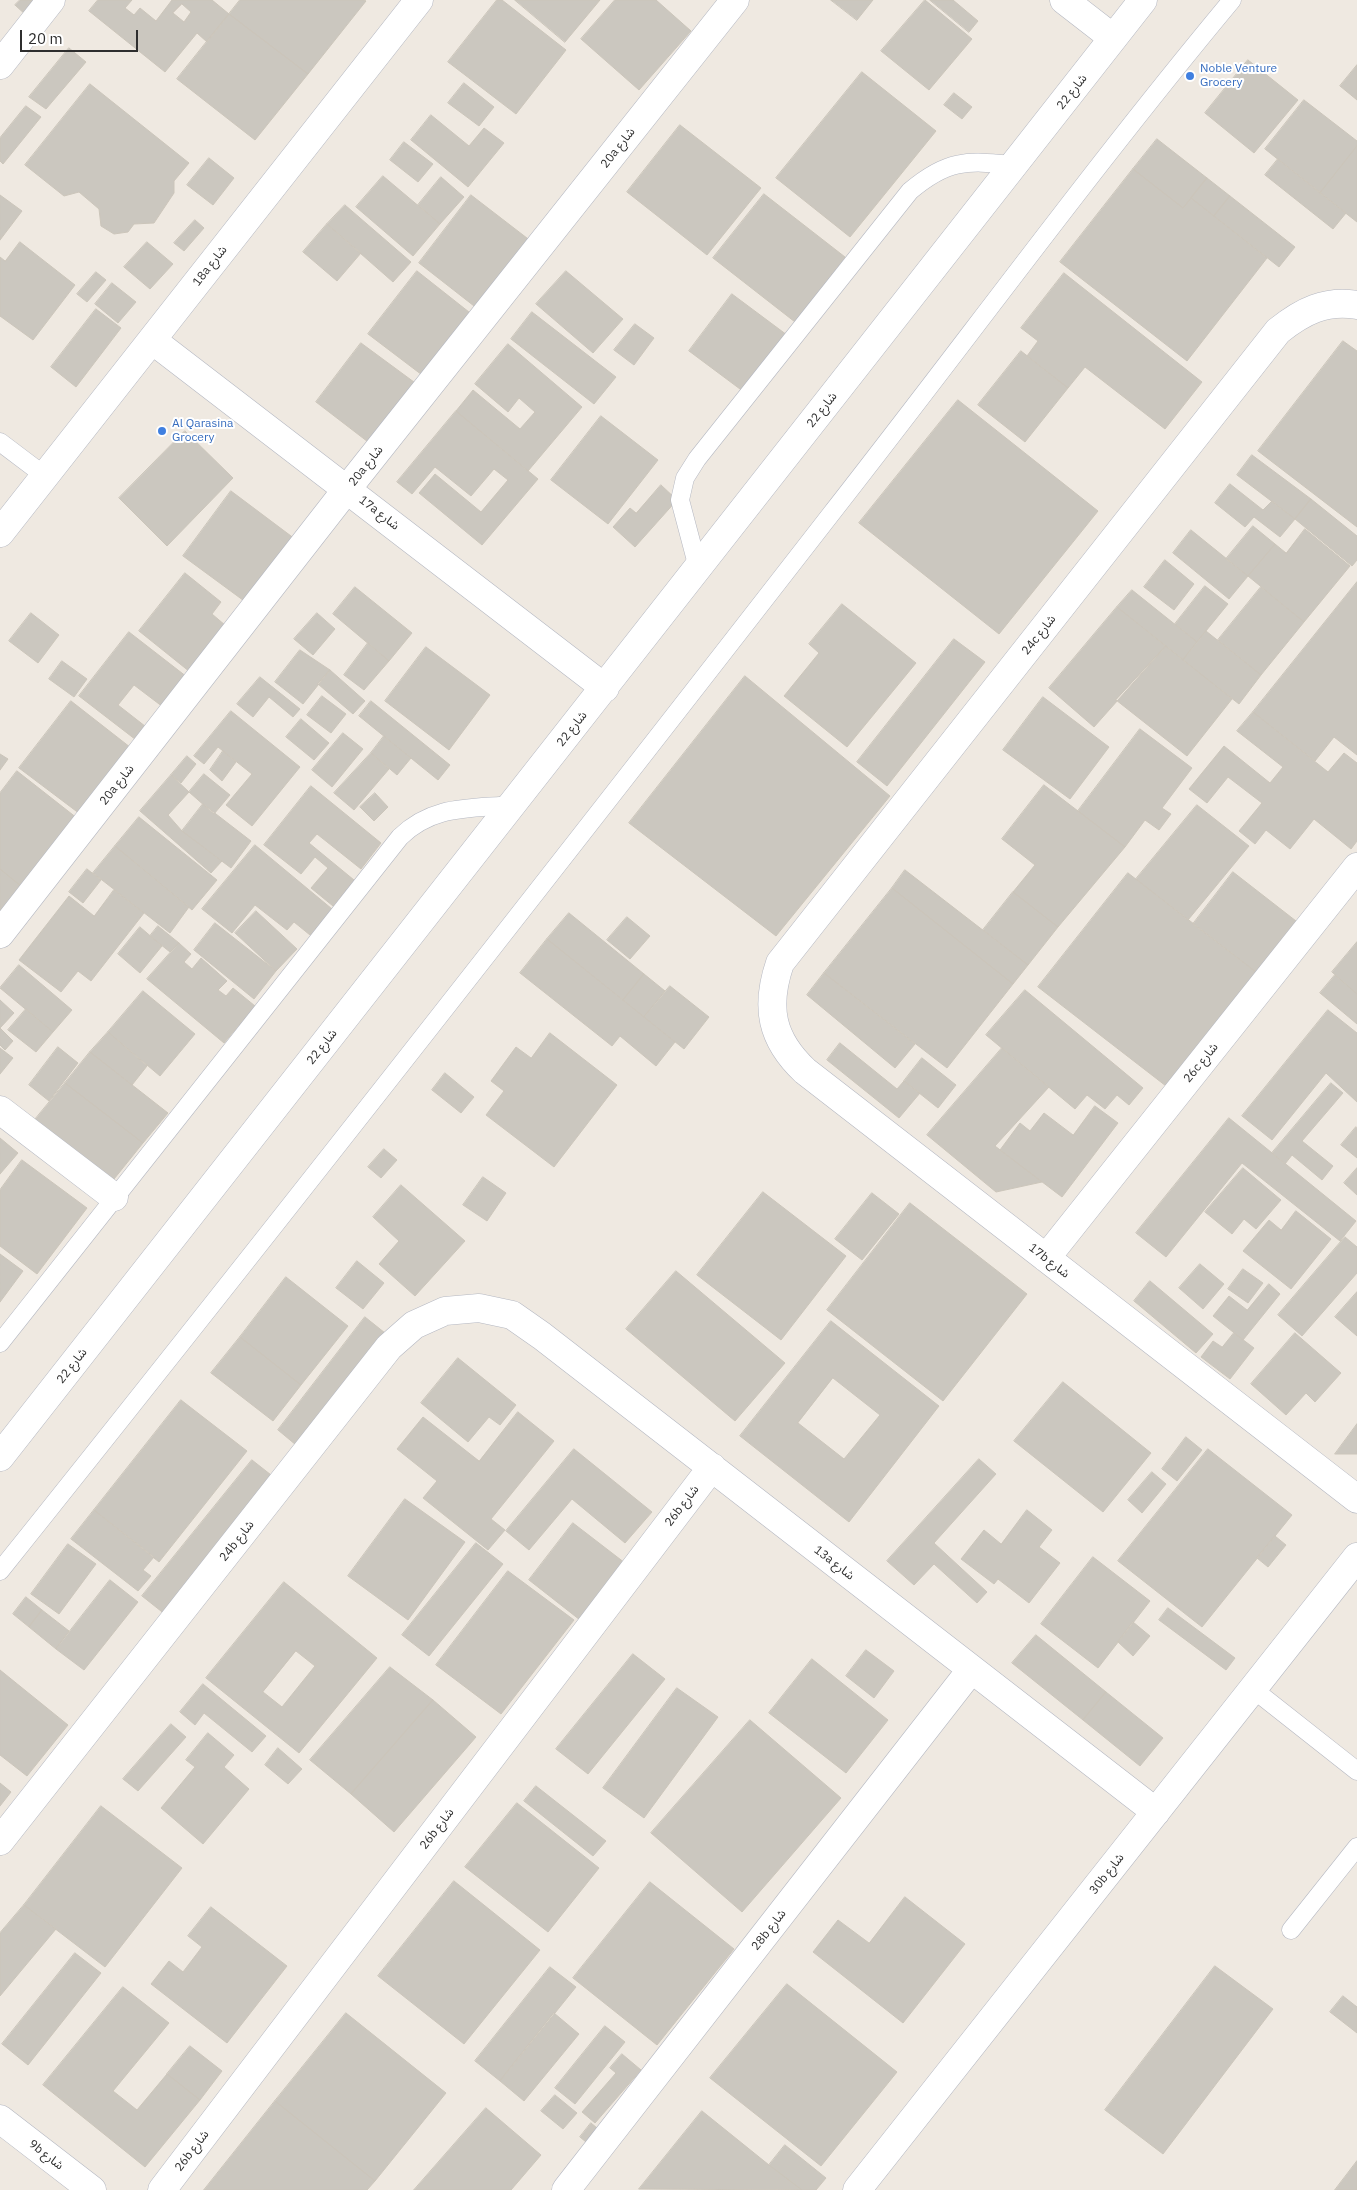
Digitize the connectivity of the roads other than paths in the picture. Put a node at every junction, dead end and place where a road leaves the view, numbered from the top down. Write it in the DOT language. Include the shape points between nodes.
graph roads {
  1 [pos="51,0"];
  2 [pos="419,0"];
  3 [pos="735,0"];
  4 [pos="1064,0"];
  5 [pos="1143,0"];
  6 [pos="1232,0"];
  7 [pos="1113,38"];
  8 [pos="0,65"];
  9 [pos="1016,165"];
  10 [pos="1350,304"];
  11 [pos="152,340"];
  12 [pos="0,442"];
  13 [pos="44,476"];
  14 [pos="347,489"];
  15 [pos="0,533"];
  16 [pos="698,568"];
  17 [pos="605,688"];
  18 [pos="512,805"];
  19 [pos="1357,867"];
  20 [pos="0,934"];
  21 [pos="771,1003"];
  22 [pos="0,1110"];
  23 [pos="114,1197"];
  24 [pos="1046,1258"];
  25 [pos="512,1315"];
  26 [pos="0,1343"];
  27 [pos="0,1457"];
  28 [pos="712,1468"];
  29 [pos="1357,1499"];
  30 [pos="1357,1557"];
  31 [pos="0,1571"];
  32 [pos="971,1670"];
  33 [pos="1253,1689"];
  34 [pos="1357,1771"];
  35 [pos="1156,1812"];
  36 [pos="0,1841"];
  37 [pos="1357,1846"];
  38 [pos="1291,1930"];
  39 [pos="0,2119"];
  40 [pos="92,2190"];
  41 [pos="162,2190"];
  42 [pos="566,2190"];
  43 [pos="857,2190"];
  1 -- 8 [label="street"];
  2 -- 11 [label="street, 18a شارع"];
  3 -- 14 [label="street, 20a شارع"];
  4 -- 7 [label="street"];
  5 -- 7 [label="street, شارع 22"];
  6 -- 31 [label="lane" via="1155,93 815,535"];
  7 -- 9 [label="street, شارع 22"];
  9 -- 16 [label="street, شارع 22"];
  9 -- 16 [label="lane" via="973,162 950,165 928,175 910,191 697,459 685,478 680,500"];
  10 -- 21 [label="street, 24c شارع" via="1318,305 1296,316 1278,331 780,963 773,982"];
  11 -- 13 [label="street, 18a شارع"];
  11 -- 14 [label="street, 17a شارع"];
  12 -- 13 [label="lane"];
  13 -- 15 [label="street, 18a شارع"];
  14 -- 17 [label="street, 17a شارع"];
  14 -- 20 [label="street, 20a شارع"];
  16 -- 17 [label="street, شارع 22"];
  17 -- 18 [label="street, شارع 22"];
  18 -- 23 [label="lane" via="430,815 400,837"];
  18 -- 27 [label="street, شارع 22"];
  19 -- 24 [label="street, 26c شارع"];
  21 -- 24 [label="street, 17b شارع" via="780,1041 805,1072"];
  22 -- 23 [label="street"];
  23 -- 26 [label="lane"];
  24 -- 29 [label="street, 17b شارع"];
  25 -- 28 [label="street, 13a شارع"];
  25 -- 36 [label="street, 24b شارع" via="479,1308 445,1311 414,1325 389,1347"];
  28 -- 32 [label="street, 13a شارع"];
  28 -- 41 [label="street, 26b شارع"];
  30 -- 33 [label="street, 30b شارع"];
  32 -- 35 [label="street, 13a شارع"];
  32 -- 42 [label="street, 28b شارع"];
  33 -- 34 [label="lane"];
  33 -- 35 [label="street, 30b شارع"];
  35 -- 43 [label="street, 30b شارع"];
  37 -- 38 [label="lane"];
  39 -- 40 [label="street, 9b شارع"];
}
